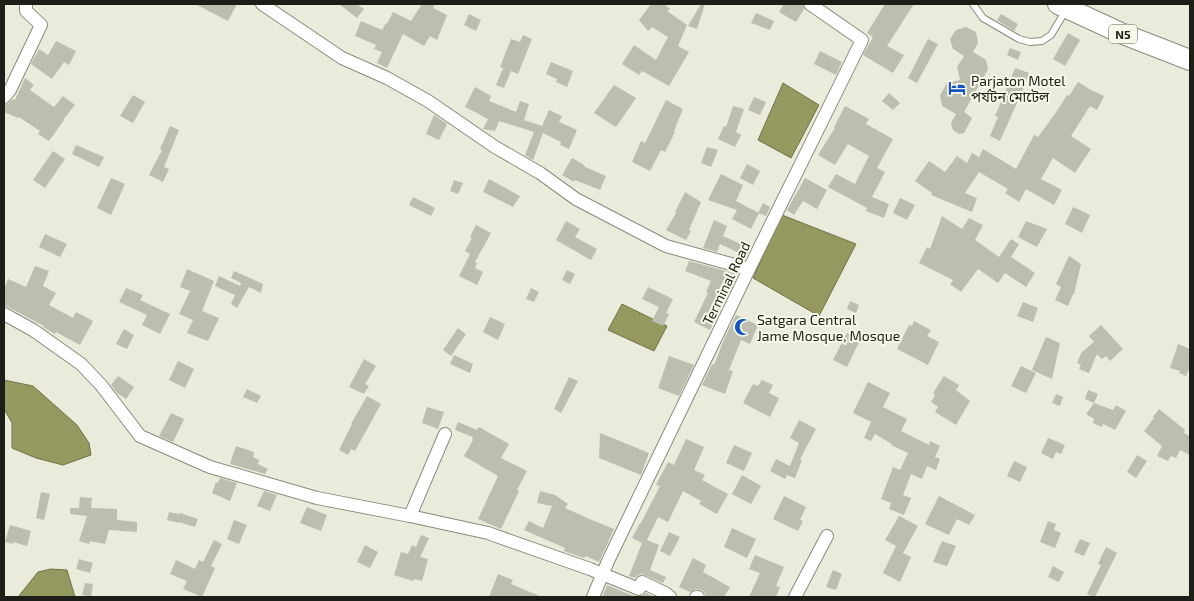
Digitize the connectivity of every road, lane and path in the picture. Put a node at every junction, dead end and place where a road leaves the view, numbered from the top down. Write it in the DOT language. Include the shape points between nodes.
graph roads {
  1 [pos="26,4"];
  2 [pos="262,4"];
  3 [pos="810,4"];
  4 [pos="973,4"];
  5 [pos="1088,4"];
  6 [pos="1062,6"];
  7 [pos="1190,46"];
  8 [pos="1190,60"];
  9 [pos="4,97"];
  10 [pos="749,269"];
  11 [pos="4,314"];
  12 [pos="445,434"];
  13 [pos="410,516"];
  14 [pos="827,536"];
  15 [pos="602,574"];
  16 [pos="593,597"];
  17 [pos="670,597"];
  18 [pos="795,597"];
  1 -- 9 [label="street" via="26,11 41,25"];
  2 -- 10 [label="street" via="342,58 428,101 576,199 666,246"];
  3 -- 10 [label="street, Terminal Road" via="862,40"];
  4 -- 6 [label="lane" via="983,18 1030,42 1042,41 1051,35"];
  5 -- 7 [label="highway, N5"];
  6 -- 8 [label="highway, N5"];
  10 -- 15 [label="street, Terminal Road"];
  11 -- 13 [label="street" via="81,364 140,436 210,468 257,482 317,498"];
  12 -- 13 [label="street"];
  13 -- 15 [label="street" via="488,533"];
  14 -- 18 [label="street"];
  15 -- 16 [label="street, Terminal Road"];
  15 -- 17 [label="street" via="639,590 642,582"];
}
